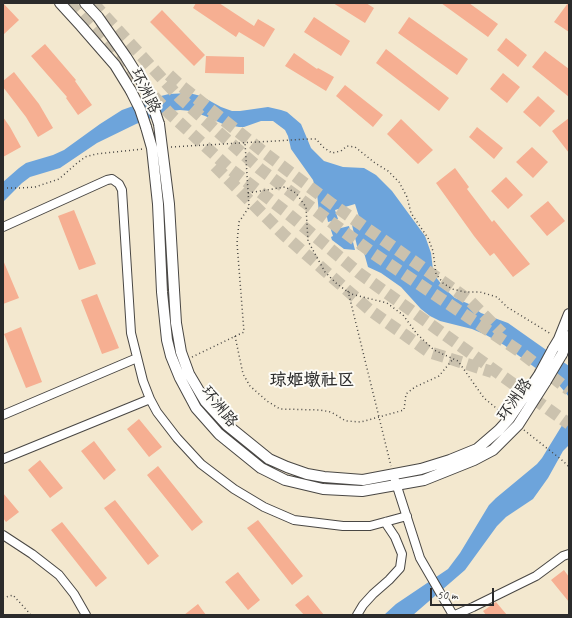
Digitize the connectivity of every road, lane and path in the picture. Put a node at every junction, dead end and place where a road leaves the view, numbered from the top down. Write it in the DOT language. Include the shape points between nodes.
graph roads {
  1 [pos="60,3"];
  2 [pos="85,3"];
  3 [pos="245,143"];
  4 [pos="157,147"];
  5 [pos="3,188"];
  6 [pos="248,193"];
  7 [pos="3,227"];
  8 [pos="348,292"];
  9 [pos="569,314"];
  10 [pos="234,336"];
  11 [pos="564,338"];
  12 [pos="137,358"];
  13 [pos="453,359"];
  14 [pos="185,361"];
  15 [pos="543,378"];
  16 [pos="150,399"];
  17 [pos="3,415"];
  18 [pos="379,417"];
  19 [pos="509,418"];
  20 [pos="518,425"];
  21 [pos="3,460"];
  22 [pos="569,467"];
  23 [pos="393,474"];
  24 [pos="397,485"];
  25 [pos="407,516"];
  26 [pos="385,522"];
  27 [pos="3,535"];
  28 [pos="569,554"];
  29 [pos="3,598"];
  30 [pos="32,615"];
  31 [pos="86,615"];
  32 [pos="357,615"];
  33 [pos="454,615"];
  1 -- 4 [label="street, 环洲路, bridge" via="115,65 131,91"];
  2 -- 4 [label="street, 环洲路, bridge" via="98,17 143,84 159,124"];
  3 -- 4 [label="path"];
  3 -- 6 [label="path"];
  3 -- 11 [label="path" via="316,139 332,154 347,146 354,147 399,182 407,197 411,213 428,238 433,251 436,274 443,283 452,289 498,297 507,307"];
  4 -- 5 [label="path" via="96,154 85,157 59,179 34,187"];
  4 -- 14 [label="street, 环洲路" via="169,204 176,323"];
  4 -- 24 [label="street, 环洲路" via="166,340 180,378 196,408 219,434 246,456 261,468 285,480 323,489 362,490"];
  6 -- 8 [label="path" via="285,187 296,193 306,207 308,241 314,255 325,272"];
  6 -- 10 [label="path" via="249,207 239,222 237,243 244,332"];
  7 -- 12 [label="street" via="107,180 112,179 119,184 122,190 131,333"];
  8 -- 13 [label="path" via="387,303 403,315 434,350"];
  8 -- 18 [label="path"];
  9 -- 11 [label="street, 环洲路"];
  10 -- 14 [label="path"];
  10 -- 18 [label="path" via="243,374 250,386 280,409 320,410 331,412 346,421 360,422"];
  11 -- 15 [label="street, 环洲路, bridge"];
  12 -- 16 [label="street"];
  12 -- 17 [label="street"];
  13 -- 18 [label="path" via="439,376 406,394 404,410"];
  13 -- 19 [label="path" via="458,361 484,398"];
  14 -- 23 [label="street, 环洲路" via="189,374 205,401 227,424 269,459 307,474 324,477 363,480"];
  15 -- 19 [label="street, 环洲路"];
  15 -- 20 [label="street, 环洲路"];
  16 -- 21 [label="street"];
  16 -- 26 [label="street" via="177,438 201,464 234,489 264,507 294,520 328,525 370,526"];
  18 -- 23 [label="path"];
  19 -- 23 [label="street, 环洲路" via="477,449 428,467"];
  20 -- 22 [label="path"];
  20 -- 24 [label="street, 环洲路" via="492,450 474,460 424,480"];
  23 -- 24 [label="street"];
  24 -- 25 [label="street"];
  25 -- 26 [label="street"];
  25 -- 33 [label="street" via="420,558"];
  26 -- 32 [label="street" via="402,554 400,568 373,594"];
  27 -- 31 [label="street" via="58,575 74,594"];
  28 -- 33 [label="street" via="536,576"];
  29 -- 30 [label="path" via="13,595"];
}
